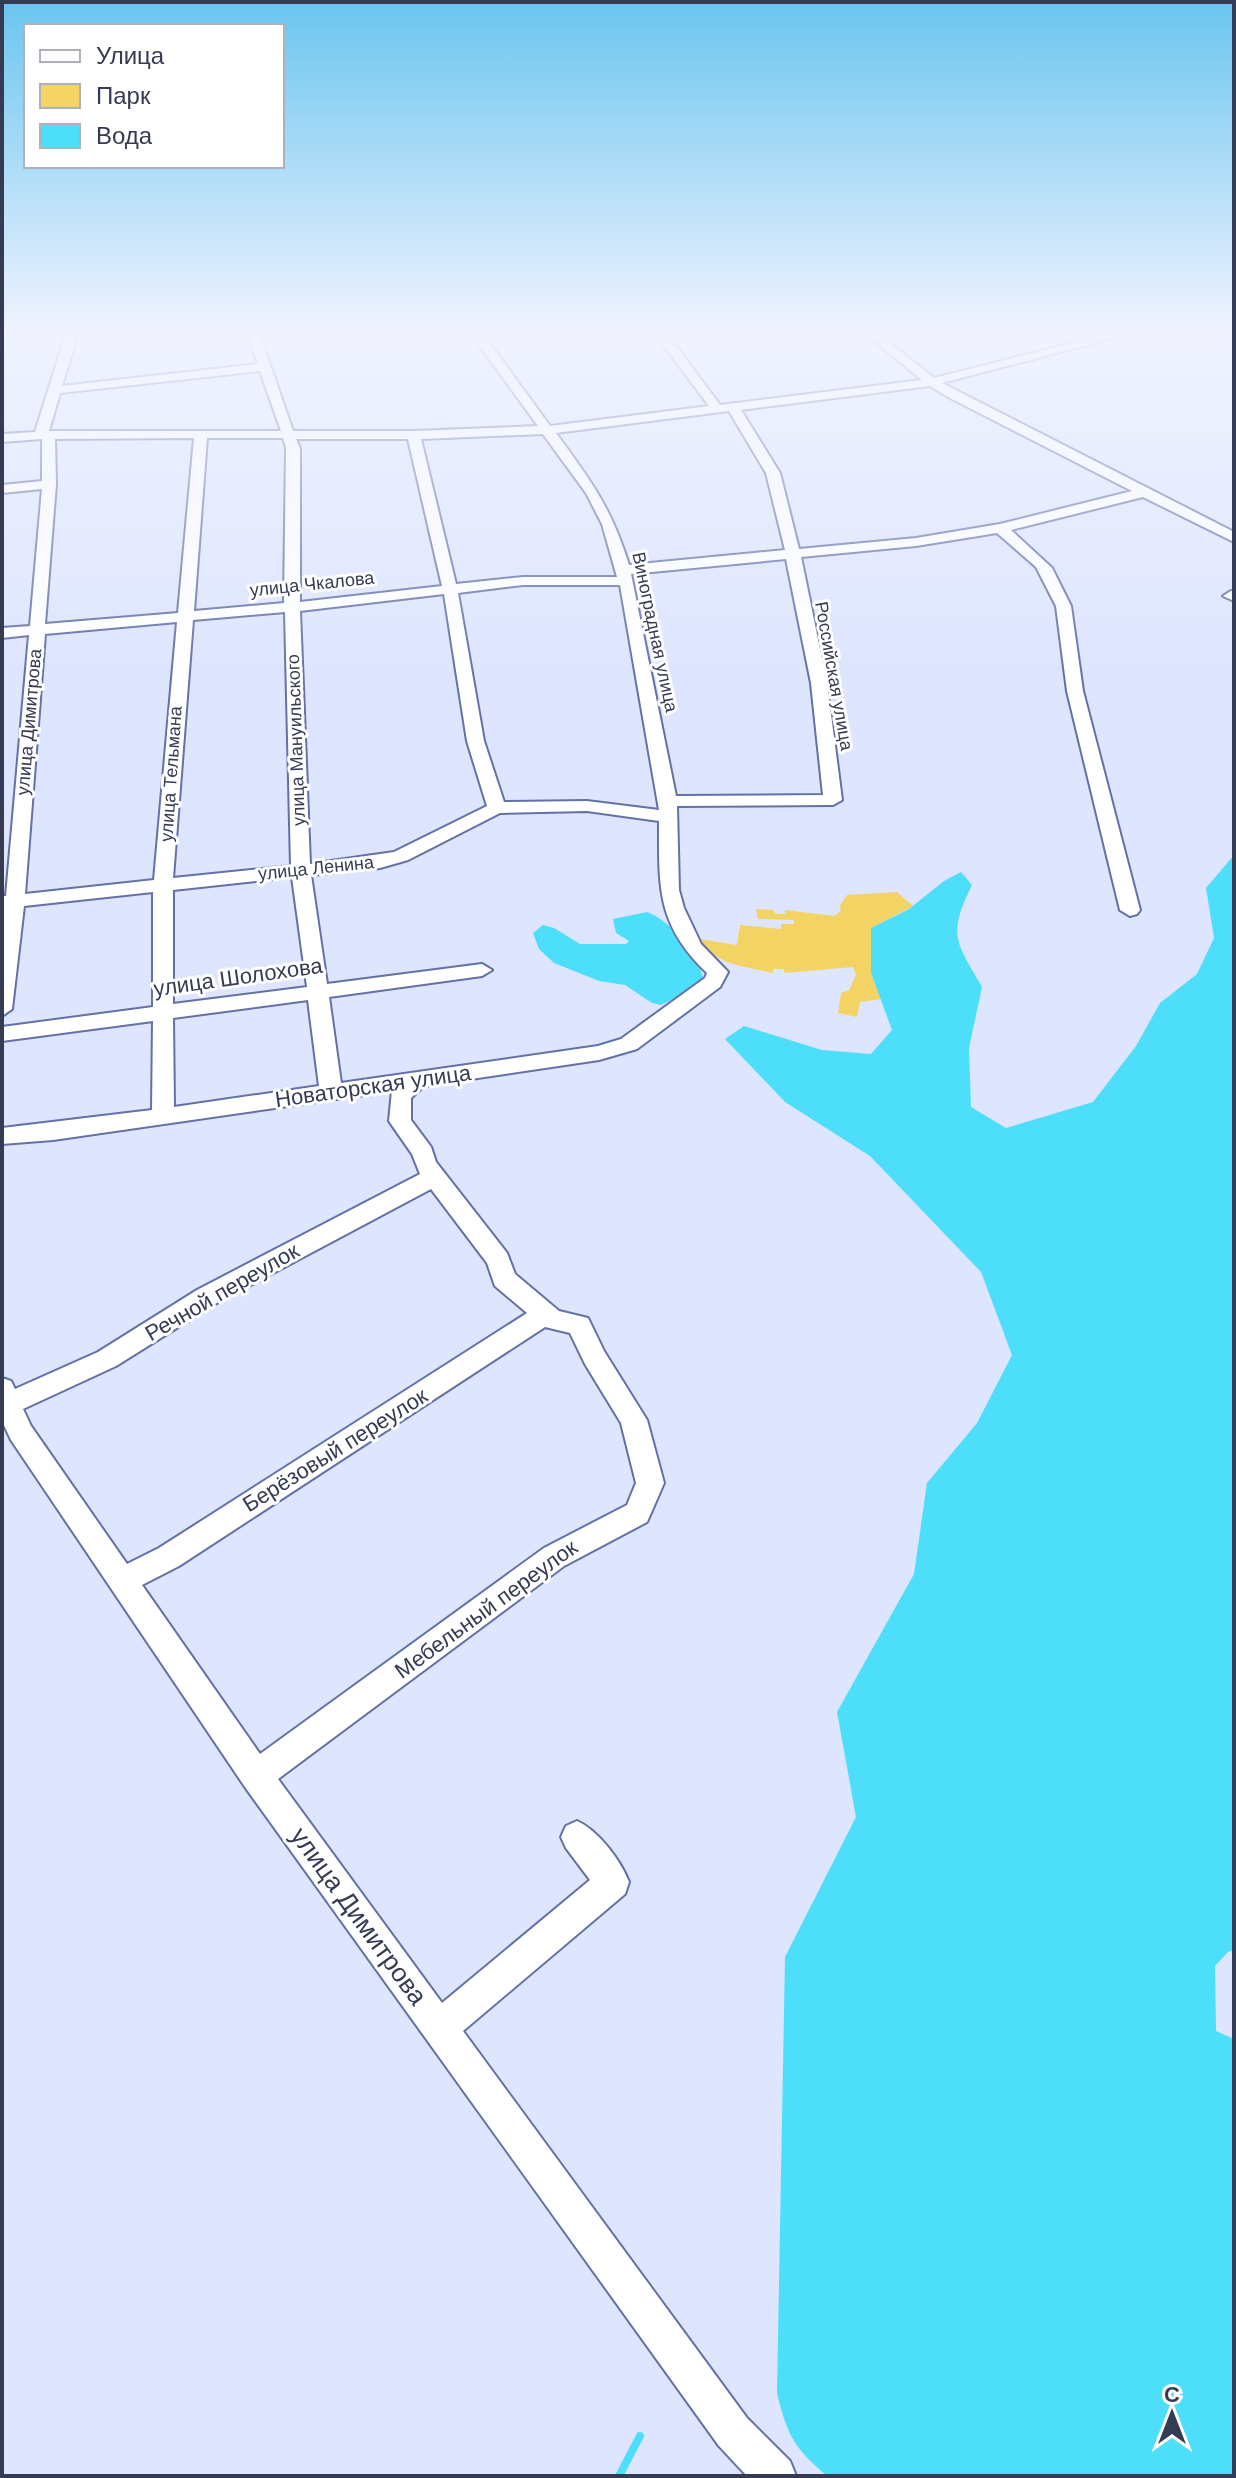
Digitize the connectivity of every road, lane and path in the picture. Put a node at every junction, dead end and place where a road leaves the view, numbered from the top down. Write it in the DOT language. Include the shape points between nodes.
graph roads {
  1 [pos="45,443"];
  2 [pos="200,443"];
  3 [pos="291,443"];
  4 [pos="416,443"];
  5 [pos="555,443"];
  6 [pos="751,443"];
  7 [pos="1050,443"];
  8 [pos="49,484"];
  9 [pos="2,489"];
  10 [pos="1146,492"];
  11 [pos="1000,528"];
  12 [pos="1234,538"];
  13 [pos="791,552"];
  14 [pos="625,576"];
  15 [pos="450,588"];
  16 [pos="292,607"];
  17 [pos="183,617"];
  18 [pos="36,630"];
  19 [pos="2,633"];
  20 [pos="497,808"];
  21 [pos="667,808"];
  22 [pos="301,870"];
  23 [pos="163,884"];
  24 [pos="8,902"];
  25 [pos="1130,910"];
  26 [pos="482,970"];
  27 [pos="718,972"];
  28 [pos="317,990"];
  29 [pos="2,1009"];
  30 [pos="163,1013"];
  31 [pos="2,1034"];
  32 [pos="416,1081"];
  33 [pos="331,1092"];
  34 [pos="163,1115"];
  35 [pos="2,1136"];
  36 [pos="435,1176"];
  37 [pos="545,1314"];
  38 [pos="7,1409"];
  39 [pos="122,1581"];
  40 [pos="256,1776"];
  41 [pos="577,1837"];
  42 [pos="440,2027"];
  43 [pos="775,2476"];
  1 -- 8 [label="street, улица Димитрова"];
  2 -- 17 [label="street, улица Тельмана"];
  3 -- 16 [label="street, улица Мануильского"];
  4 -- 15 [label="street"];
  5 -- 14 [label="street, Виноградная улица" via="593,493"];
  6 -- 13 [label="street, Российская улица" via="773,473"];
  7 -- 10 [label="street"];
  8 -- 9 [label="street"];
  8 -- 18 [label="street, улица Димитрова"];
  10 -- 11 [label="street, улица Чкалова"];
  10 -- 12 [label="street"];
  11 -- 13 [label="street, улица Чкалова" via="916,542"];
  11 -- 25 [label="street" via="1029,551 1062,601 1074,688"];
  13 -- 14 [label="street, улица Чкалова"];
  13 -- 21 [label="street, Российская улица" via="819,683 833,800"];
  14 -- 15 [label="street, улица Чкалова"];
  14 -- 21 [label="street, Виноградная улица"];
  15 -- 16 [label="street, улица Чкалова"];
  15 -- 20 [label="street" via="472,736 483,780"];
  16 -- 17 [label="street, улица Чкалова"];
  16 -- 22 [label="street, улица Мануильского"];
  17 -- 18 [label="street, улица Чкалова"];
  17 -- 23 [label="street, улица Тельмана"];
  18 -- 19 [label="street, улица Чкалова"];
  18 -- 24 [label="street, улица Димитрова"];
  20 -- 21 [label="street, улица Ленина"];
  20 -- 22 [label="street, улица Ленина" via="401,856"];
  21 -- 27 [label="street, Виноградная улица" via="674,908 692,947"];
  22 -- 23 [label="street, улица Ленина"];
  22 -- 28 [label="street, улица Мануильского"];
  23 -- 24 [label="street, улица Ленина"];
  23 -- 30 [label="street, улица Тельмана"];
  24 -- 29 [label="street, улица Димитрова"];
  26 -- 28 [label="street, улица Шолохова"];
  27 -- 32 [label="street, Новаторская улица" via="713,982 629,1044"];
  28 -- 30 [label="street, улица Шолохова"];
  28 -- 33 [label="street, улица Мануильского"];
  30 -- 31 [label="street, улица Шолохова"];
  30 -- 34 [label="street, улица Тельмана"];
  32 -- 33 [label="street, Новаторская улица"];
  32 -- 36 [label="street, Мебельный переулок" via="400,1095 400,1121"];
  33 -- 34 [label="street, Новаторская улица"];
  34 -- 35 [label="street, Новаторская улица"];
  36 -- 37 [label="street, Мебельный переулок" via="498,1260 504,1279"];
  36 -- 38 [label="street, Речной переулок"];
  37 -- 39 [label="street, Берёзовый переулок" via="169,1557"];
  37 -- 40 [label="street, Мебельный переулок" via="579,1325 634,1420 650,1483 637,1513 554,1557"];
  38 -- 39 [label="street, улица Димитрова"];
  39 -- 40 [label="street, улица Димитрова"];
  40 -- 42 [label="street, улица Димитрова"];
  41 -- 42 [label="street" via="613,1882"];
  42 -- 43 [label="street, улица Димитрова" via="733,2432"];
}
